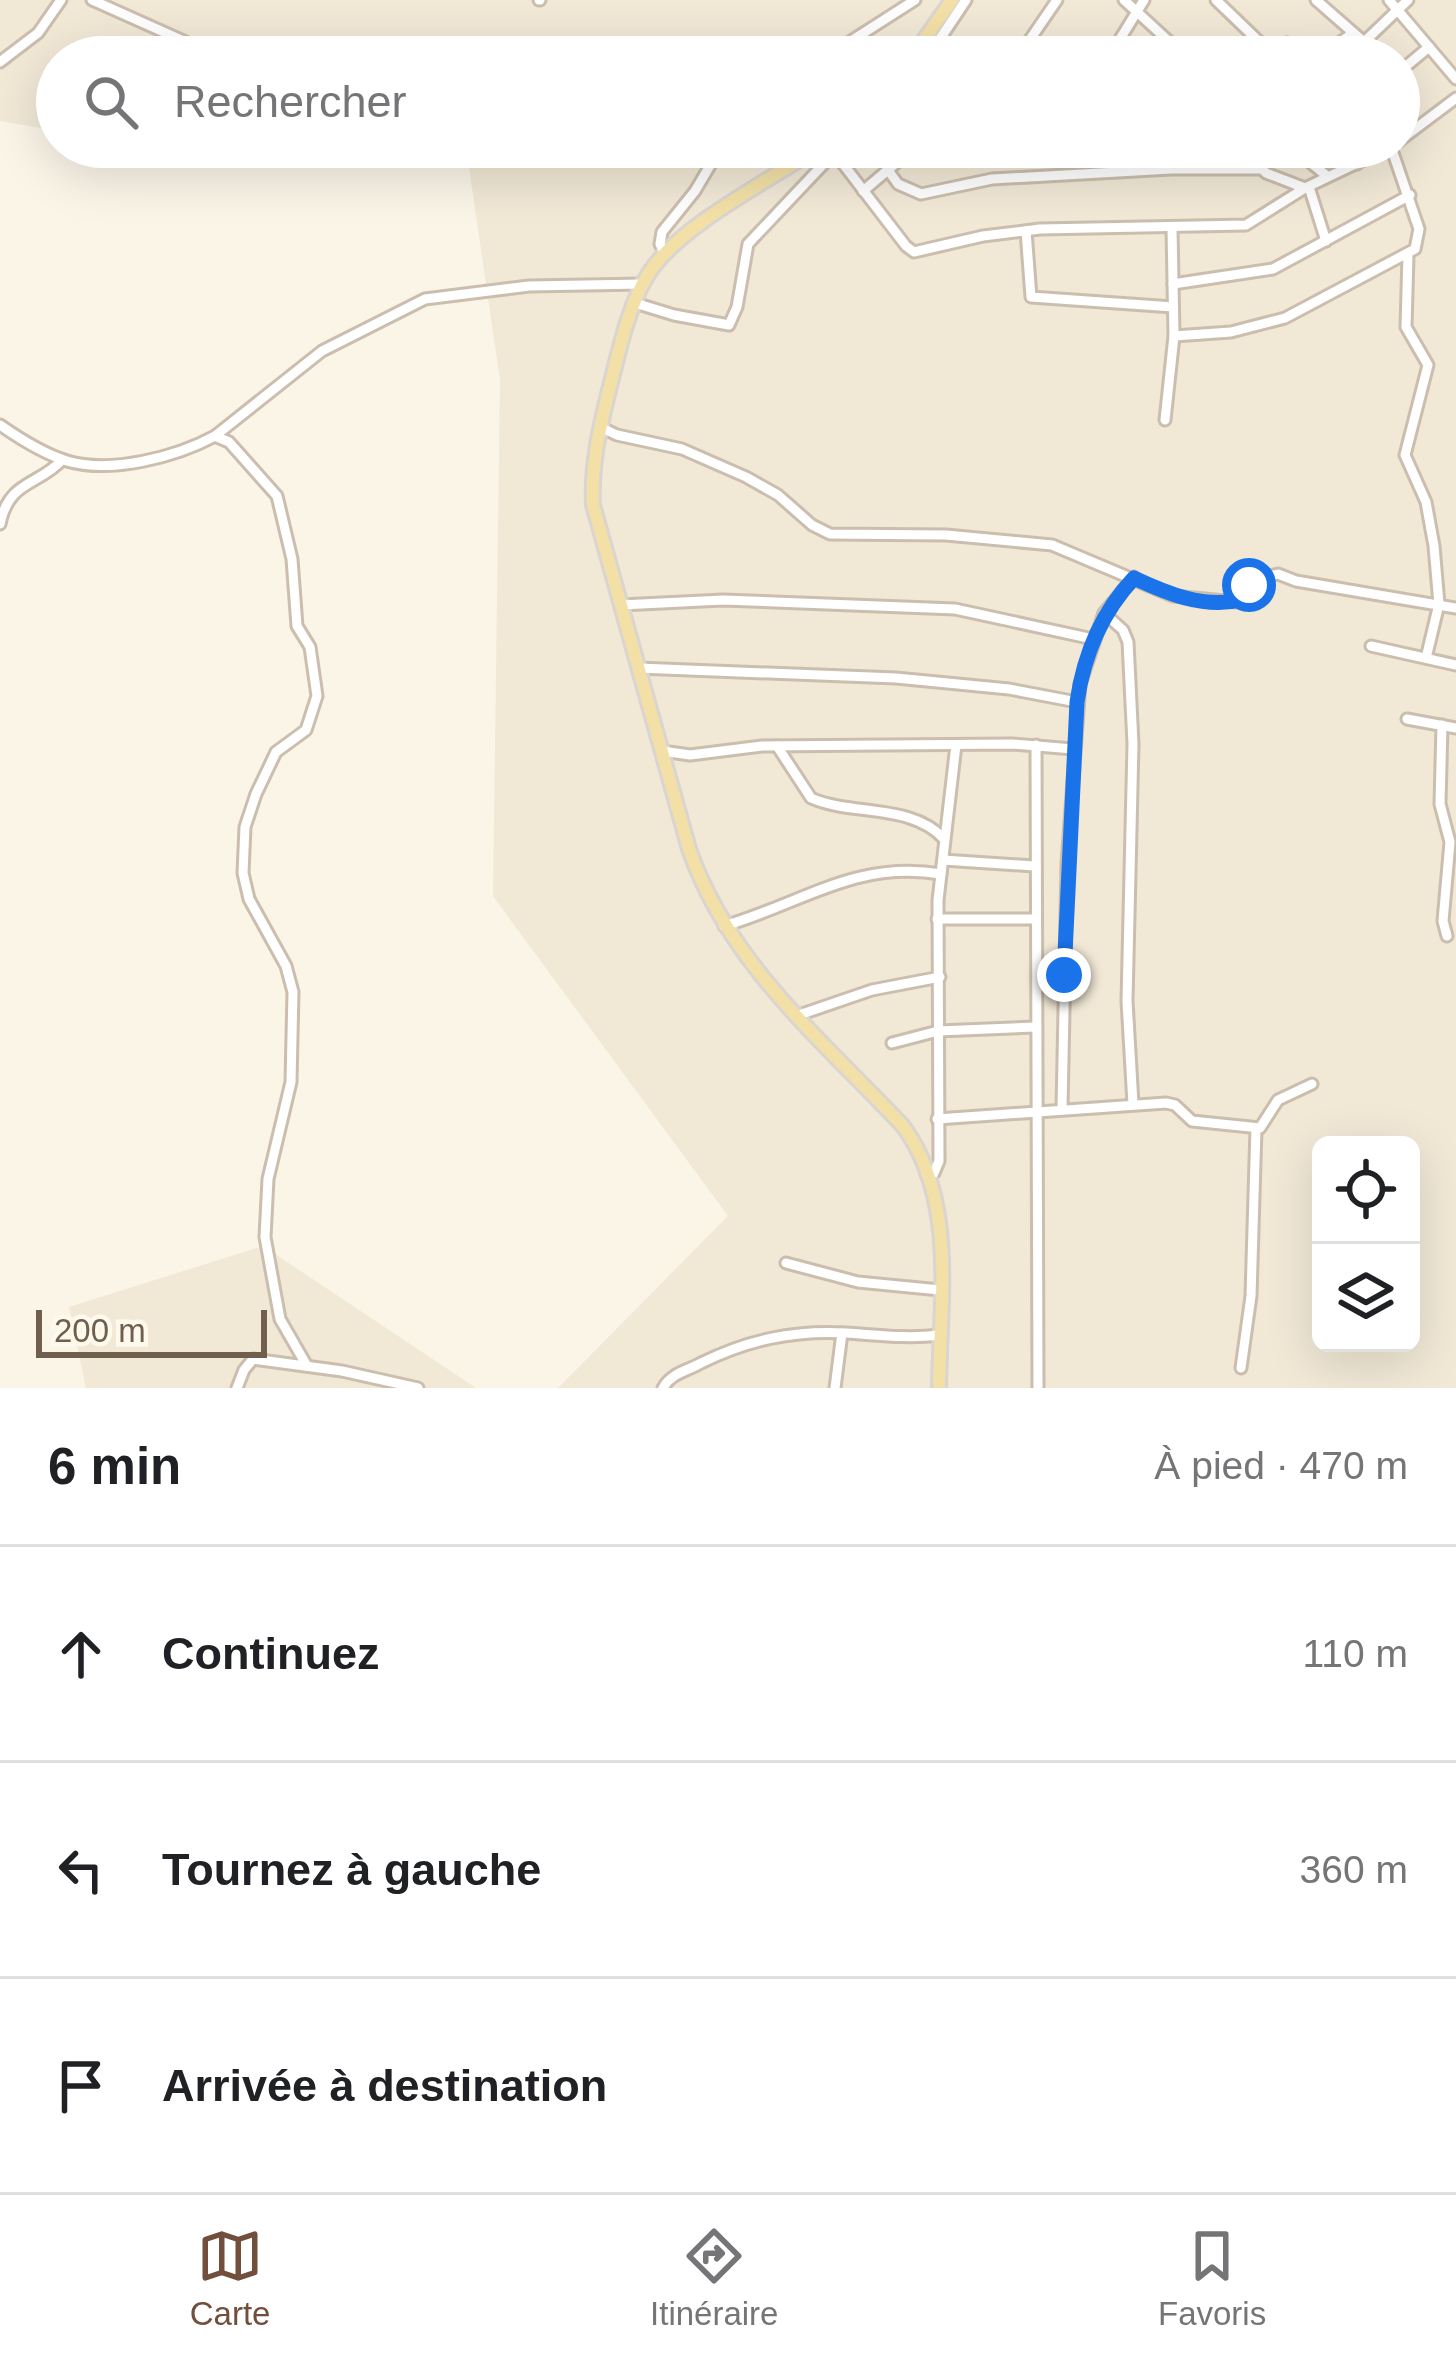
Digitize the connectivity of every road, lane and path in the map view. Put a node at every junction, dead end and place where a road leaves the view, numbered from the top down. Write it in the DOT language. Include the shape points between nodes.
graph roads {
  1 [pos="61,0"];
  2 [pos="92,0"];
  3 [pos="915,0"];
  4 [pos="1057,0"];
  5 [pos="1124,0"];
  6 [pos="1216,0"];
  7 [pos="1316,0"];
  8 [pos="1389,0"];
  9 [pos="1408,0"];
  10 [pos="957,3"];
  11 [pos="1140,5"];
  12 [pos="1399,10"];
  13 [pos="1353,33"];
  14 [pos="173,36"];
  15 [pos="859,36"];
  16 [pos="930,36"];
  17 [pos="939,36"];
  18 [pos="1032,36"];
  19 [pos="1122,36"];
  20 [pos="1167,36"];
  21 [pos="1253,36"];
  22 [pos="1349,36"];
  23 [pos="1358,36"];
  24 [pos="1372,36"];
  25 [pos="1429,47"];
  26 [pos="1420,54"];
  27 [pos="0,62"];
  28 [pos="1456,79"];
  29 [pos="1456,98"];
  30 [pos="1420,125"];
  31 [pos="709,168"];
  32 [pos="802,168"];
  33 [pos="817,168"];
  34 [pos="846,168"];
  35 [pos="890,168"];
  36 [pos="1317,168"];
  37 [pos="1348,168"];
  38 [pos="1399,168"];
  39 [pos="1261,169"];
  40 [pos="888,170"];
  41 [pos="1327,176"];
  42 [pos="1306,188"];
  43 [pos="863,191"];
  44 [pos="1410,195"];
  45 [pos="1172,228"];
  46 [pos="1026,230"];
  47 [pos="1326,242"];
  48 [pos="665,254"];
  49 [pos="1408,255"];
  50 [pos="643,284"];
  51 [pos="1173,284"];
  52 [pos="634,302"];
  53 [pos="1173,307"];
  54 [pos="1174,336"];
  55 [pos="1165,420"];
  56 [pos="0,425"];
  57 [pos="228,426"];
  58 [pos="600,427"];
  59 [pos="215,436"];
  60 [pos="229,442"];
  61 [pos="62,460"];
  62 [pos="0,524"];
  63 [pos="1134,578"];
  64 [pos="1439,604"];
  65 [pos="621,605"];
  66 [pos="1456,608"];
  67 [pos="1105,613"];
  68 [pos="1093,639"];
  69 [pos="1371,646"];
  70 [pos="1426,658"];
  71 [pos="1456,665"];
  72 [pos="638,668"];
  73 [pos="1077,702"];
  74 [pos="1407,719"];
  75 [pos="1442,725"];
  76 [pos="1456,728"];
  77 [pos="956,745"];
  78 [pos="1036,745"];
  79 [pos="777,746"];
  80 [pos="1073,748"];
  81 [pos="662,751"];
  82 [pos="1439,783"];
  83 [pos="1456,784"];
  84 [pos="944,839"];
  85 [pos="943,860"];
  86 [pos="1034,866"];
  87 [pos="941,874"];
  88 [pos="938,919"];
  89 [pos="1035,920"];
  90 [pos="724,926"];
  91 [pos="1447,936"];
  92 [pos="940,977"];
  93 [pos="796,1016"];
  94 [pos="1035,1027"];
  95 [pos="938,1031"];
  96 [pos="892,1042"];
  97 [pos="1312,1084"];
  98 [pos="1133,1104"];
  99 [pos="1062,1108"];
  100 [pos="1036,1112"];
  101 [pos="938,1119"];
  102 [pos="1256,1128"];
  103 [pos="926,1174"];
  104 [pos="785,1263"];
  105 [pos="940,1290"];
  106 [pos="842,1333"];
  107 [pos="940,1335"];
  108 [pos="307,1366"];
  109 [pos="1241,1368"];
  110 [pos="237,1388"];
  111 [pos="418,1388"];
  112 [pos="663,1388"];
  113 [pos="835,1388"];
  114 [pos="939,1388"];
  115 [pos="1038,1388"];
  1 -- 27 [label="street" via="38,33"];
  2 -- 14 [label="street"];
  3 -- 15 [label="street"];
  4 -- 18 [label="street"];
  5 -- 11 [label="street"];
  6 -- 21 [label="street"];
  7 -- 13 [label="street"];
  8 -- 12 [label="street"];
  9 -- 12 [label="street"];
  10 -- 16 [label="main road"];
  10 -- 17 [label="street"];
  11 -- 19 [label="street"];
  11 -- 20 [label="street"];
  12 -- 24 [label="street"];
  12 -- 25 [label="street"];
  13 -- 22 [label="street"];
  13 -- 23 [label="street"];
  25 -- 26 [label="street"];
  25 -- 28 [label="street"];
  29 -- 30 [label="street"];
  31 -- 48 [label="street" via="662,232"];
  32 -- 48 [label="main road"];
  33 -- 52 [label="street" via="748,244 729,325"];
  34 -- 43 [label="street"];
  35 -- 40 [label="street"];
  36 -- 41 [label="street"];
  37 -- 41 [label="street"];
  38 -- 44 [label="street"];
  39 -- 40 [label="street" via="992,178 921,194"];
  39 -- 42 [label="street"];
  40 -- 43 [label="street"];
  41 -- 42 [label="street"];
  42 -- 45 [label="street" via="1246,225"];
  42 -- 47 [label="street"];
  43 -- 46 [label="street" via="914,252"];
  44 -- 47 [label="street"];
  44 -- 49 [label="street" via="1419,240"];
  45 -- 46 [label="street"];
  45 -- 51 [label="street"];
  46 -- 53 [label="street" via="1031,297"];
  47 -- 51 [label="street" via="1274,269"];
  48 -- 50 [label="main road"];
  49 -- 54 [label="street" via="1285,318"];
  49 -- 64 [label="street" via="1406,327 1428,365 1405,455 1430,513"];
  50 -- 52 [label="main road"];
  50 -- 57 [label="street" via="425,299 322,351"];
  51 -- 53 [label="street"];
  52 -- 58 [label="main road"];
  53 -- 54 [label="street"];
  54 -- 55 [label="street"];
  56 -- 61 [label="street"];
  57 -- 59 [label="street"];
  57 -- 60 [label="street"];
  58 -- 63 [label="street" via="746,476 830,534 1052,545"];
  58 -- 65 [label="main road" via="593,505"];
  59 -- 60 [label="street"];
  59 -- 61 [label="street" via="118,463"];
  60 -- 108 [label="street" via="277,496 316,692 306,730 276,752 256,794 243,873 293,992 291,1082 266,1188 265,1237 280,1318"];
  61 -- 62 [label="street" via="22,486"];
  63 -- 64 [label="street" via="1173,596 1226,603 1278,574"];
  63 -- 67 [label="street"];
  64 -- 66 [label="street"];
  64 -- 70 [label="street"];
  65 -- 68 [label="street" via="723,600 955,609"];
  65 -- 72 [label="main road"];
  67 -- 68 [label="street"];
  67 -- 98 [label="street" via="1128,642"];
  68 -- 73 [label="street"];
  69 -- 70 [label="street"];
  70 -- 71 [label="street"];
  72 -- 73 [label="street" via="896,678"];
  72 -- 81 [label="main road"];
  73 -- 80 [label="street"];
  74 -- 75 [label="street"];
  75 -- 76 [label="street"];
  75 -- 82 [label="street"];
  77 -- 78 [label="street"];
  77 -- 79 [label="street"];
  77 -- 84 [label="street"];
  78 -- 80 [label="street"];
  78 -- 86 [label="street"];
  79 -- 81 [label="street"];
  79 -- 84 [label="street" via="811,798 899,817"];
  80 -- 99 [label="street"];
  81 -- 90 [label="main road" via="688,849"];
  82 -- 83 [label="street"];
  82 -- 91 [label="street" via="1450,842"];
  84 -- 85 [label="street"];
  85 -- 86 [label="street"];
  85 -- 87 [label="street"];
  86 -- 89 [label="street"];
  87 -- 88 [label="street"];
  87 -- 90 [label="street" via="871,873"];
  88 -- 89 [label="street"];
  88 -- 92 [label="street"];
  89 -- 94 [label="street"];
  90 -- 93 [label="main road"];
  92 -- 93 [label="street" via="872,989"];
  92 -- 95 [label="street"];
  93 -- 103 [label="main road" via="903,1126"];
  94 -- 95 [label="street"];
  94 -- 100 [label="street"];
  95 -- 96 [label="street"];
  95 -- 101 [label="street"];
  97 -- 102 [label="street" via="1278,1100"];
  98 -- 99 [label="street"];
  98 -- 102 [label="street" via="1171,1104 1192,1121"];
  99 -- 100 [label="street"];
  100 -- 101 [label="street"];
  100 -- 115 [label="street"];
  101 -- 103 [label="street" via="938,1167"];
  102 -- 109 [label="street"];
  103 -- 105 [label="main road" via="941,1216"];
  104 -- 105 [label="street" via="858,1282"];
  105 -- 107 [label="main road"];
  106 -- 107 [label="street"];
  106 -- 112 [label="street" via="752,1341 672,1376"];
  106 -- 113 [label="street"];
  107 -- 114 [label="main road"];
  108 -- 110 [label="street" via="253,1359"];
  108 -- 111 [label="street"];
}
